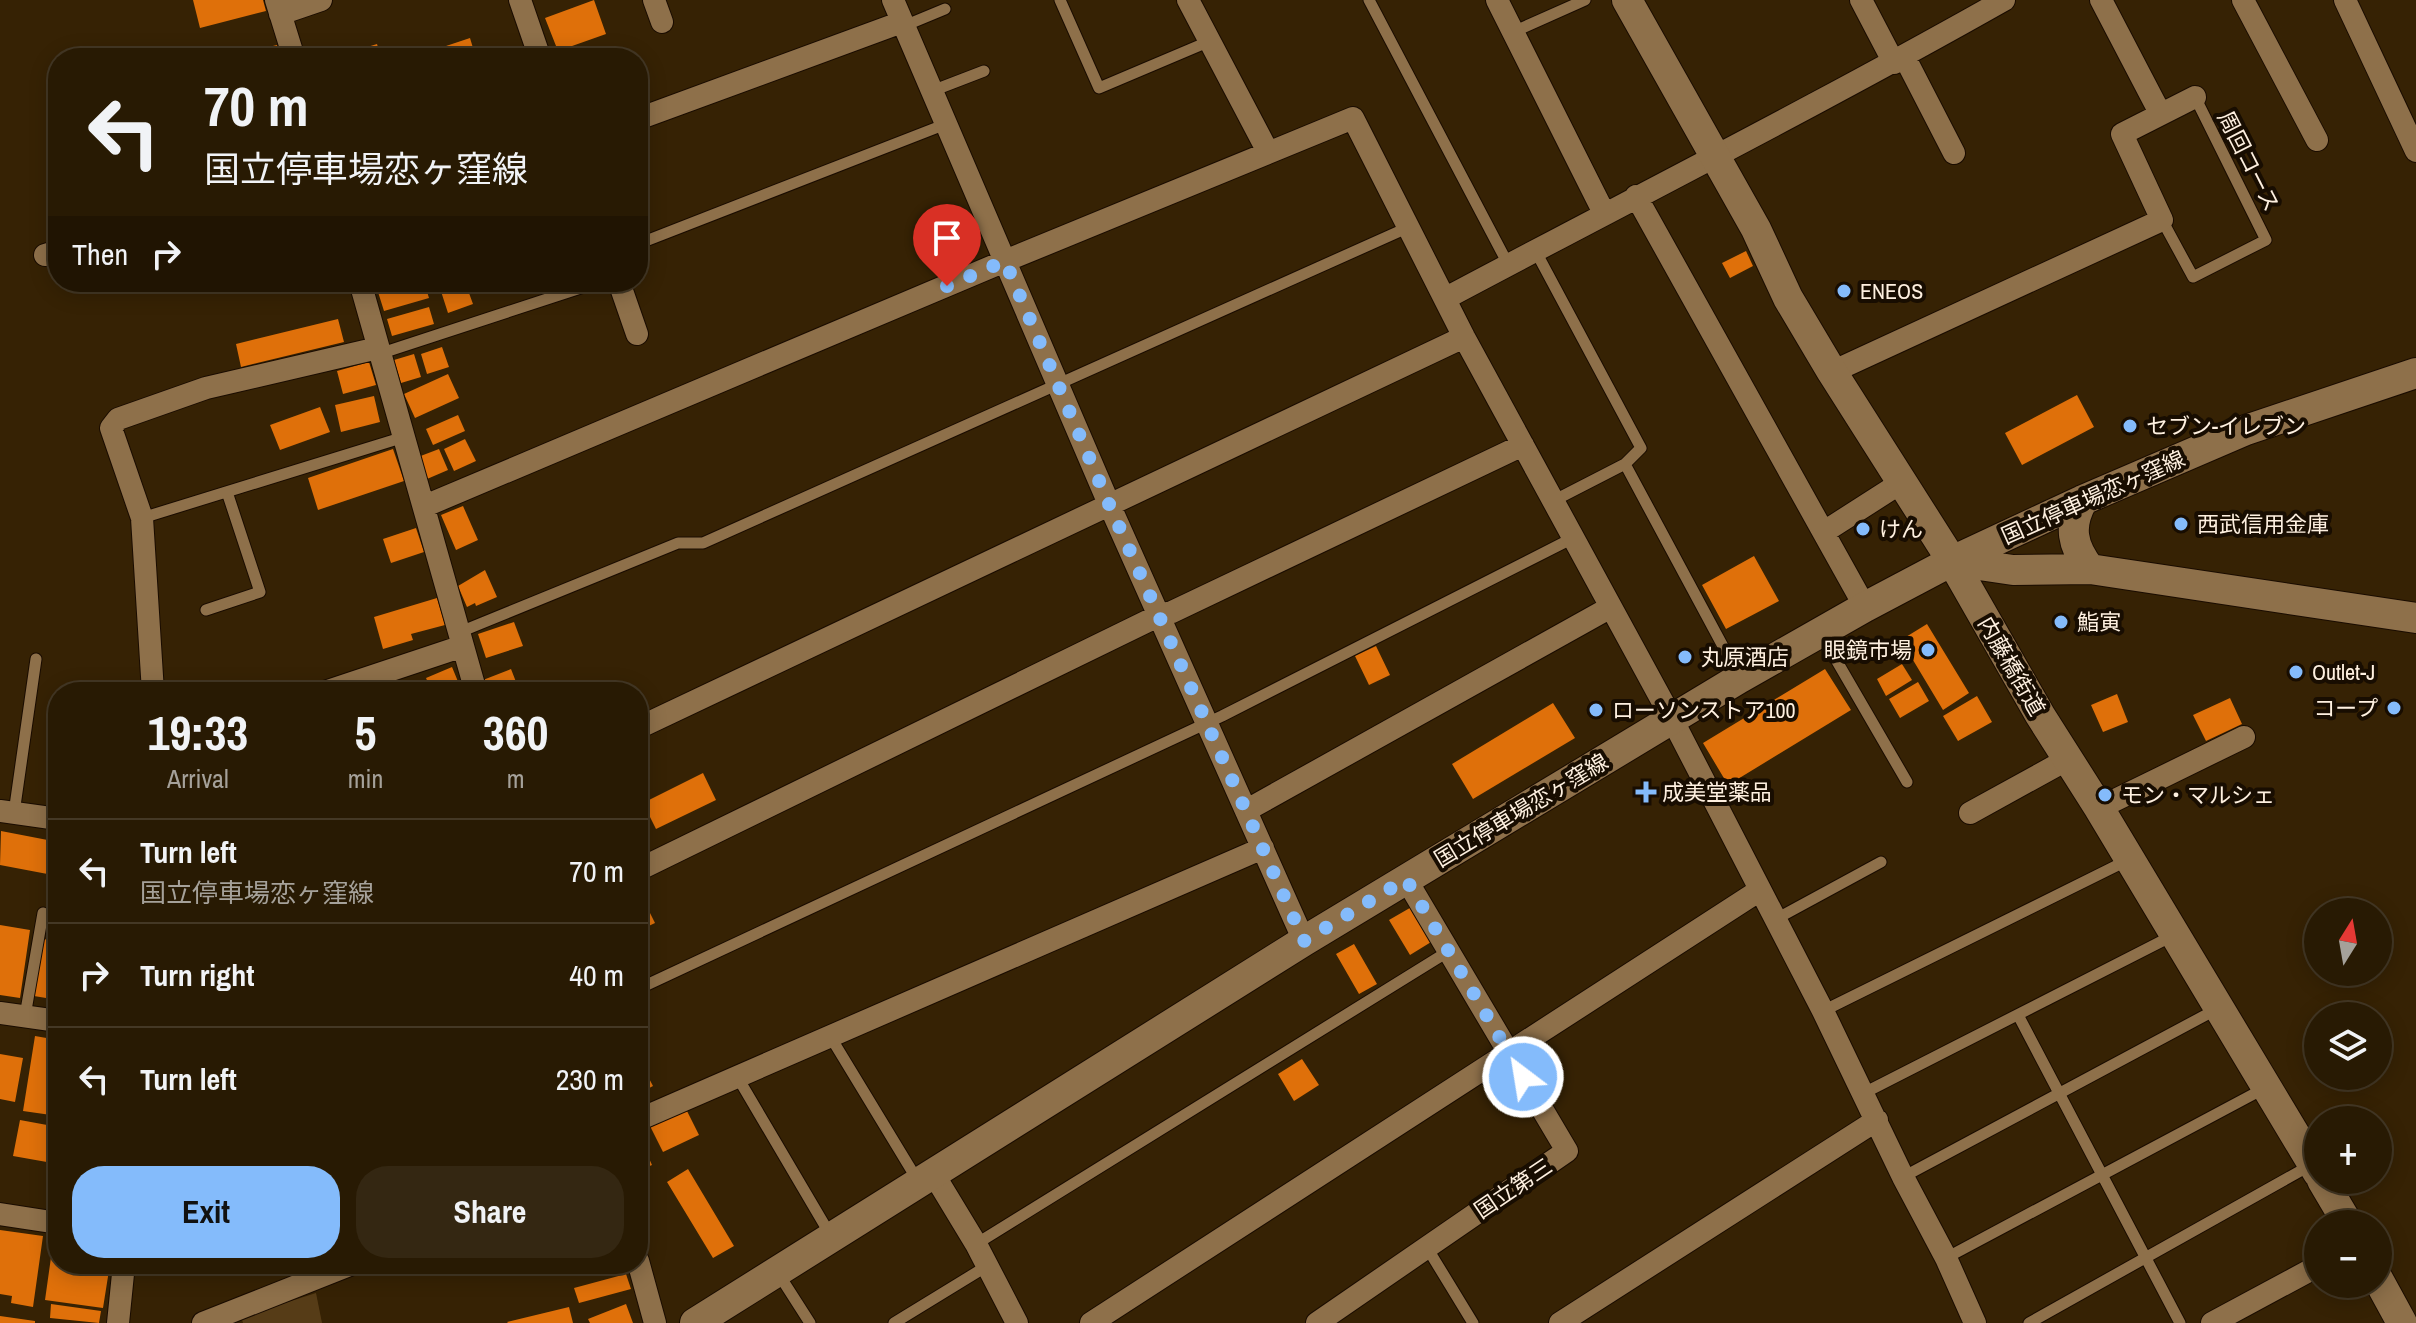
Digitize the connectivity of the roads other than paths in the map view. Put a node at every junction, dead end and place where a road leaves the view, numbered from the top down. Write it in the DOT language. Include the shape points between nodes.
graph roads {
  1 [pos="321,0"];
  2 [pos="520,0"];
  3 [pos="654,0"];
  4 [pos="893,0"];
  5 [pos="1060,0"];
  6 [pos="1188,0"];
  7 [pos="1369,0"];
  8 [pos="1497,0"];
  9 [pos="1585,0"];
  10 [pos="1627,0"];
  11 [pos="1861,0"];
  12 [pos="2004,0"];
  13 [pos="2101,0"];
  14 [pos="2243,0"];
  15 [pos="2345,0"];
  16 [pos="278,7"];
  17 [pos="945,9"];
  18 [pos="662,22"];
  19 [pos="903,24"];
  20 [pos="1513,32"];
  21 [pos="1210,41"];
  22 [pos="291,48"];
  23 [pos="537,48"];
  24 [pos="1899,60"];
  25 [pos="984,71"];
  26 [pos="932,91"];
  27 [pos="2195,97"];
  28 [pos="2160,113"];
  29 [pos="648,115"];
  30 [pos="946,124"];
  31 [pos="2410,124"];
  32 [pos="2317,140"];
  33 [pos="2416,151"];
  34 [pos="1268,152"];
  35 [pos="1954,153"];
  36 [pos="1713,155"];
  37 [pos="1636,196"];
  38 [pos="1604,213"];
  39 [pos="2162,220"];
  40 [pos="1409,227"];
  41 [pos="648,240"];
  42 [pos="1535,250"];
  43 [pos="1005,261"];
  44 [pos="1508,264"];
  45 [pos="363,292"];
  46 [pos="567,292"];
  47 [pos="622,292"];
  48 [pos="1446,298"];
  49 [pos="637,334"];
  50 [pos="1464,337"];
  51 [pos="378,351"];
  52 [pos="1832,372"];
  53 [pos="2416,373"];
  54 [pos="1059,383"];
  55 [pos="404,437"];
  56 [pos="1523,445"];
  57 [pos="1625,464"];
  58 [pos="1902,482"];
  59 [pos="227,492"];
  60 [pos="2083,500"];
  61 [pos="1553,501"];
  62 [pos="1109,504"];
  63 [pos="425,506"];
  64 [pos="142,518"];
  65 [pos="1824,532"];
  66 [pos="1573,538"];
  67 [pos="1952,561"];
  68 [pos="2090,569"];
  69 [pos="1611,607"];
  70 [pos="1865,607"];
  71 [pos="206,610"];
  72 [pos="1160,615"];
  73 [pos="2416,618"];
  74 [pos="1820,632"];
  75 [pos="462,639"];
  76 [pos="36,659"];
  77 [pos="1740,678"];
  78 [pos="152,682"];
  79 [pos="351,682"];
  80 [pos="473,682"];
  81 [pos="1672,719"];
  82 [pos="1206,722"];
  83 [pos="648,723"];
  84 [pos="2244,737"];
  85 [pos="2068,759"];
  86 [pos="1907,782"];
  87 [pos="2099,808"];
  88 [pos="1247,810"];
  89 [pos="7,812"];
  90 [pos="1970,813"];
  91 [pos="48,818"];
  92 [pos="1263,848"];
  93 [pos="2128,860"];
  94 [pos="1881,862"];
  95 [pos="648,865"];
  96 [pos="1406,879"];
  97 [pos="1760,890"];
  98 [pos="43,913"];
  99 [pos="1776,919"];
  100 [pos="2175,935"];
  101 [pos="1304,941"];
  102 [pos="1449,951"];
  103 [pos="648,984"];
  104 [pos="2219,1008"];
  105 [pos="1823,1011"];
  106 [pos="0,1013"];
  107 [pos="2018,1015"];
  108 [pos="25,1016"];
  109 [pos="48,1019"];
  110 [pos="830,1036"];
  111 [pos="1509,1052"];
  112 [pos="738,1078"];
  113 [pos="2266,1088"];
  114 [pos="1864,1093"];
  115 [pos="2058,1093"];
  116 [pos="648,1116"];
  117 [pos="1877,1120"];
  118 [pos="2304,1151"];
  119 [pos="2102,1176"];
  120 [pos="926,1177"];
  121 [pos="1903,1177"];
  122 [pos="2304,1178"];
  123 [pos="0,1214"];
  124 [pos="48,1221"];
  125 [pos="831,1236"];
  126 [pos="976,1244"];
  127 [pos="1426,1246"];
  128 [pos="2145,1257"];
  129 [pos="1946,1258"];
  130 [pos="987,1266"];
  131 [pos="776,1271"];
  132 [pos="123,1274"];
  133 [pos="327,1274"];
  134 [pos="642,1274"];
  135 [pos="2304,1274"];
  136 [pos="2388,1298"];
  137 [pos="1562,1322"];
  138 [pos="118,1323"];
  139 [pos="203,1323"];
  140 [pos="655,1323"];
  141 [pos="695,1323"];
  142 [pos="810,1323"];
  143 [pos="894,1323"];
  144 [pos="1017,1323"];
  145 [pos="1091,1323"];
  146 [pos="1317,1323"];
  147 [pos="1473,1323"];
  148 [pos="1975,1323"];
  149 [pos="2029,1323"];
  150 [pos="2180,1323"];
  151 [pos="2212,1323"];
  152 [pos="2402,1323"];
  1 -- 16 [label="street"];
  2 -- 23 [label="street"];
  3 -- 18 [label="street"];
  4 -- 19 [label="street"];
  5 -- 21 [label="lane" via="1099,88"];
  6 -- 21 [label="street"];
  7 -- 44 [label="lane"];
  8 -- 20 [label="street"];
  9 -- 20 [label="lane"];
  10 -- 36 [label="main road, 内藤橋街道"];
  11 -- 24 [label="street"];
  12 -- 24 [label="street"];
  13 -- 28 [label="street"];
  14 -- 32 [label="street"];
  15 -- 31 [label="street"];
  16 -- 22 [label="street"];
  17 -- 19 [label="lane"];
  19 -- 26 [label="street"];
  19 -- 29 [label="street"];
  20 -- 38 [label="street"];
  21 -- 34 [label="street"];
  24 -- 35 [label="street"];
  24 -- 36 [label="street"];
  25 -- 26 [label="lane"];
  26 -- 30 [label="street"];
  27 -- 28 [label="street"];
  27 -- 39 [label="lane, 周回コース" via="2266,240 2193,277"];
  28 -- 39 [label="street" via="2122,134"];
  30 -- 41 [label="lane"];
  30 -- 43 [label="street"];
  31 -- 33 [label="street"];
  34 -- 40 [label="street" via="1353,118"];
  34 -- 43 [label="street"];
  36 -- 37 [label="street"];
  36 -- 52 [label="main road, 内藤橋街道"];
  37 -- 38 [label="street"];
  37 -- 65 [label="street"];
  38 -- 42 [label="street"];
  39 -- 52 [label="street"];
  40 -- 48 [label="street"];
  40 -- 54 [label="lane"];
  42 -- 44 [label="street"];
  42 -- 57 [label="lane" via="1641,448"];
  43 -- 54 [label="street"];
  43 -- 63 [label="street"];
  44 -- 48 [label="street"];
  45 -- 51 [label="street"];
  46 -- 51 [label="lane"];
  47 -- 49 [label="street"];
  48 -- 50 [label="street"];
  50 -- 56 [label="street"];
  50 -- 62 [label="street"];
  51 -- 55 [label="street"];
  51 -- 64 [label="street" via="206,388 118,419 111,428"];
  52 -- 58 [label="main road, 内藤橋街道"];
  53 -- 60 [label="main road, 国立停車場恋ヶ窪線" via="2246,430"];
  54 -- 62 [label="street"];
  54 -- 75 [label="lane" via="703,543 678,543"];
  55 -- 59 [label="lane"];
  55 -- 63 [label="street"];
  56 -- 61 [label="street"];
  56 -- 72 [label="street"];
  57 -- 61 [label="lane"];
  57 -- 77 [label="lane"];
  58 -- 65 [label="street"];
  58 -- 67 [label="main road, 内藤橋街道"];
  59 -- 64 [label="lane"];
  59 -- 71 [label="lane" via="260,592"];
  60 -- 67 [label="main road, 国立停車場恋ヶ窪線"];
  60 -- 68 [label="main road" via="2074,515 2073,537"];
  61 -- 66 [label="street"];
  62 -- 72 [label="street"];
  62 -- 83 [label="street"];
  63 -- 75 [label="street"];
  64 -- 78 [label="street"];
  65 -- 70 [label="street"];
  66 -- 69 [label="street"];
  66 -- 82 [label="lane"];
  67 -- 68 [label="main road, 国立停車場恋ヶ窪線" via="2013,570"];
  67 -- 70 [label="main road, 国立停車場恋ヶ窪線"];
  67 -- 85 [label="main road, 内藤橋街道"];
  68 -- 73 [label="main road, 国立停車場恋ヶ窪線"];
  69 -- 81 [label="street"];
  69 -- 88 [label="street"];
  70 -- 74 [label="main road, 国立停車場恋ヶ窪線"];
  72 -- 82 [label="street"];
  72 -- 95 [label="street"];
  74 -- 77 [label="main road, 国立停車場恋ヶ窪線"];
  74 -- 86 [label="lane"];
  75 -- 79 [label="street"];
  75 -- 80 [label="street"];
  76 -- 89 [label="lane"];
  77 -- 81 [label="main road, 国立停車場恋ヶ窪線"];
  81 -- 96 [label="main road, 国立停車場恋ヶ窪線"];
  81 -- 97 [label="street"];
  82 -- 88 [label="street"];
  82 -- 103 [label="lane"];
  84 -- 87 [label="street"];
  85 -- 87 [label="main road, 内藤橋街道"];
  85 -- 90 [label="street"];
  87 -- 93 [label="main road, 内藤橋街道"];
  88 -- 92 [label="street"];
  89 -- 91 [label="street"];
  92 -- 101 [label="street"];
  92 -- 110 [label="street"];
  93 -- 100 [label="main road, 内藤橋街道"];
  93 -- 105 [label="lane"];
  94 -- 99 [label="lane"];
  96 -- 101 [label="main road, 国立停車場恋ヶ窪線"];
  96 -- 102 [label="street, 国立第三"];
  97 -- 99 [label="street"];
  97 -- 111 [label="street"];
  98 -- 108 [label="lane"];
  99 -- 105 [label="street"];
  100 -- 104 [label="main road, 内藤橋街道"];
  100 -- 107 [label="lane"];
  101 -- 120 [label="main road, 国立停車場恋ヶ窪線"];
  102 -- 111 [label="street, 国立第三"];
  102 -- 126 [label="lane"];
  104 -- 113 [label="main road, 内藤橋街道"];
  104 -- 115 [label="lane"];
  105 -- 114 [label="street"];
  106 -- 108 [label="street"];
  107 -- 114 [label="lane"];
  107 -- 115 [label="lane"];
  108 -- 109 [label="street"];
  110 -- 112 [label="street"];
  110 -- 120 [label="lane"];
  111 -- 127 [label="street, 国立第三" via="1567,1151"];
  111 -- 145 [label="street"];
  112 -- 116 [label="street"];
  112 -- 125 [label="lane"];
  113 -- 118 [label="main road, 内藤橋街道"];
  113 -- 119 [label="lane"];
  114 -- 117 [label="street"];
  115 -- 119 [label="lane"];
  115 -- 121 [label="lane"];
  117 -- 121 [label="street"];
  117 -- 137 [label="street"];
  119 -- 128 [label="lane"];
  119 -- 129 [label="lane"];
  120 -- 125 [label="main road, 国立停車場恋ヶ窪線"];
  120 -- 126 [label="street"];
  121 -- 129 [label="street"];
  122 -- 128 [label="lane"];
  123 -- 124 [label="street"];
  125 -- 131 [label="main road, 国立停車場恋ヶ窪線"];
  126 -- 130 [label="street"];
  127 -- 146 [label="street, 国立第三"];
  127 -- 147 [label="lane"];
  128 -- 149 [label="lane"];
  128 -- 150 [label="lane"];
  129 -- 148 [label="street"];
  130 -- 143 [label="lane"];
  130 -- 144 [label="street"];
  131 -- 141 [label="main road, 国立停車場恋ヶ窪線"];
  131 -- 142 [label="lane"];
  132 -- 138 [label="street"];
  133 -- 139 [label="street"];
  134 -- 140 [label="street"];
  135 -- 151 [label="street"];
  136 -- 152 [label="main road"];
}
